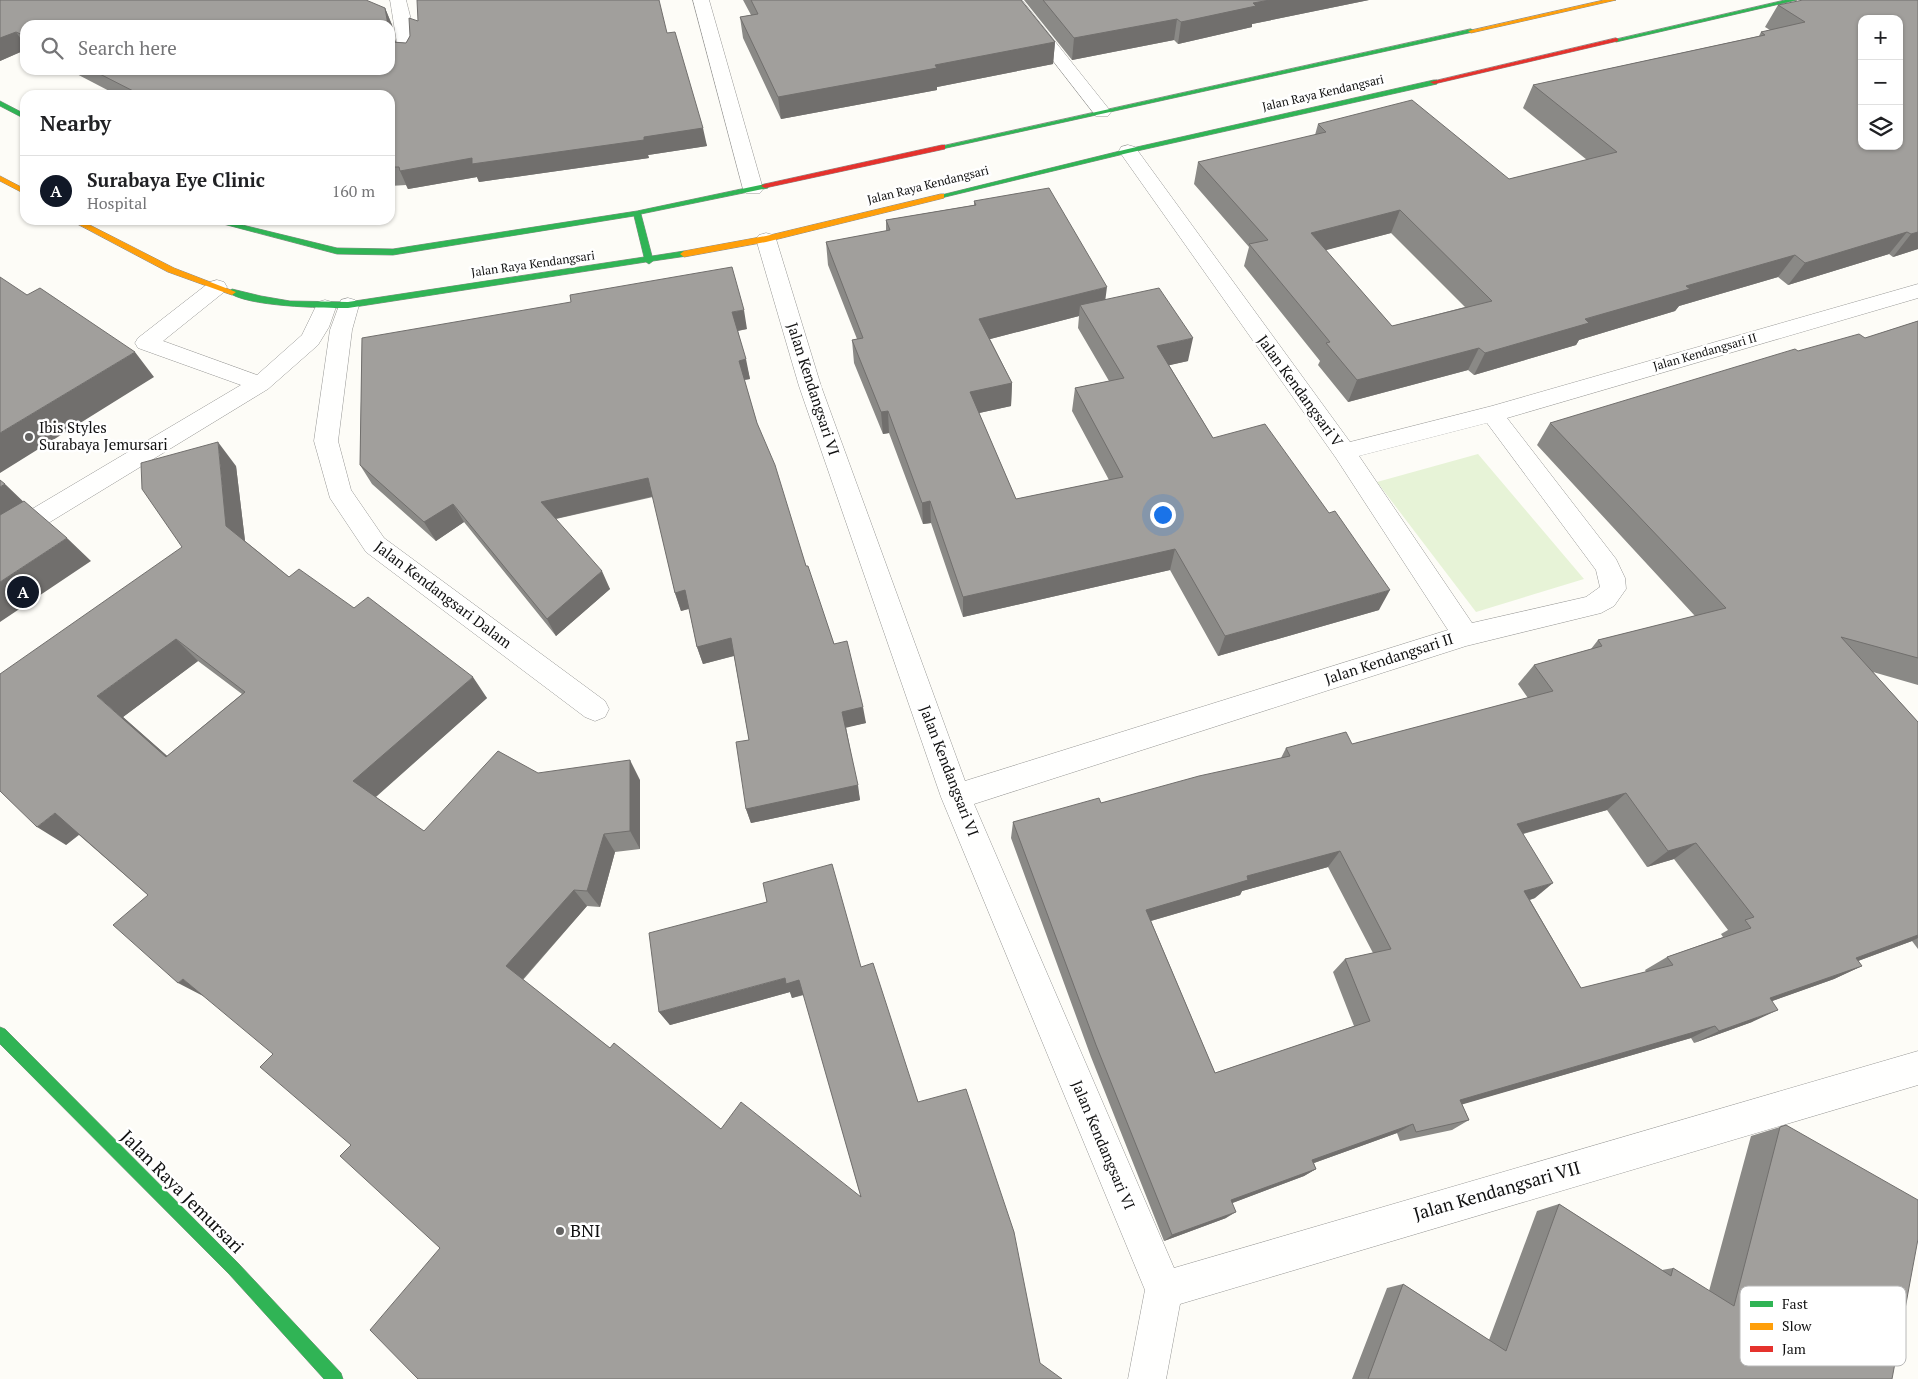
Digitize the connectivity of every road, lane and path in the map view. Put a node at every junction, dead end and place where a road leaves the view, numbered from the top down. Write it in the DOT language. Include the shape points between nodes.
graph roads {
  1 [pos="701,0"];
  2 [pos="1014,0"];
  3 [pos="1614,0"];
  4 [pos="1794,0"];
  5 [pos="395,1"];
  6 [pos="1485,28"];
  7 [pos="1499,39"];
  8 [pos="1513,50"];
  9 [pos="407,55"];
  10 [pos="1528,60"];
  11 [pos="0,103"];
  12 [pos="1102,112"];
  13 [pos="20,114"];
  14 [pos="1128,151"];
  15 [pos="0,178"];
  16 [pos="20,189"];
  17 [pos="753,190"];
  18 [pos="637,213"];
  19 [pos="83,225"];
  20 [pos="232,225"];
  21 [pos="766,239"];
  22 [pos="649,261"];
  23 [pos="216,287"];
  24 [pos="1918,291"];
  25 [pos="348,305"];
  26 [pos="325,307"];
  27 [pos="260,384"];
  28 [pos="1492,414"];
  29 [pos="1344,452"];
  30 [pos="0,540"];
  31 [pos="1466,635"];
  32 [pos="595,709"];
  33 [pos="956,796"];
  34 [pos="0,1034"];
  35 [pos="1918,1068"];
  36 [pos="1164,1290"];
  37 [pos="335,1379"];
  38 [pos="1147,1379"];
  1 -- 17 [label="street"];
  2 -- 12 [label="street"];
  3 -- 6 [label="main road, Jalan Raya Kendangsari"];
  4 -- 10 [label="main road, Jalan Raya Kendangsari"];
  5 -- 9 [label="street" via="405,30"];
  6 -- 7 [label="main road"];
  6 -- 12 [label="main road, Jalan Raya Kendangsari"];
  8 -- 10 [label="main road"];
  10 -- 14 [label="main road, Jalan Raya Kendangsari"];
  11 -- 13 [label="main road"];
  12 -- 17 [label="main road, Jalan Raya Kendangsari"];
  14 -- 21 [label="main road, Jalan Raya Kendangsari"];
  14 -- 29 [label="street, Jalan Kendangsari V"];
  15 -- 16 [label="main road"];
  17 -- 18 [label="main road, Jalan Raya Kendangsari"];
  18 -- 20 [label="main road, Jalan Raya Kendangsari" via="393,252 337,251"];
  18 -- 22 [label="main road"];
  19 -- 23 [label="main road, Jalan Raya Kendangsari" via="135,255"];
  21 -- 22 [label="main road, Jalan Raya Kendangsari"];
  21 -- 33 [label="street, Jalan Kendangsari VI" via="810,386"];
  22 -- 25 [label="main road, Jalan Raya Kendangsari"];
  23 -- 26 [label="main road, Jalan Raya Kendangsari" via="272,303"];
  23 -- 27 [label="street" via="146,343"];
  24 -- 28 [label="street, Jalan Kendangsari II"];
  25 -- 26 [label="main road, Jalan Raya Kendangsari"];
  25 -- 32 [label="street, Jalan Kendangsari Dalam" via="326,441 339,492 375,546"];
  26 -- 27 [label="street" via="310,340"];
  27 -- 30 [label="street"];
  28 -- 29 [label="street, Jalan Kendangsari II"];
  28 -- 31 [label="street, Jalan Kendangsari II" via="1607,566 1613,589 1605,599 1592,606"];
  29 -- 31 [label="street, Jalan Kendangsari V"];
  31 -- 33 [label="street, Jalan Kendangsari II"];
  33 -- 36 [label="street, Jalan Kendangsari VI"];
  34 -- 37 [label="main road, Jalan Raya Jemursari" via="234,1269"];
  35 -- 36 [label="street, Jalan Kendangsari VII"];
  36 -- 38 [label="street"];
}
